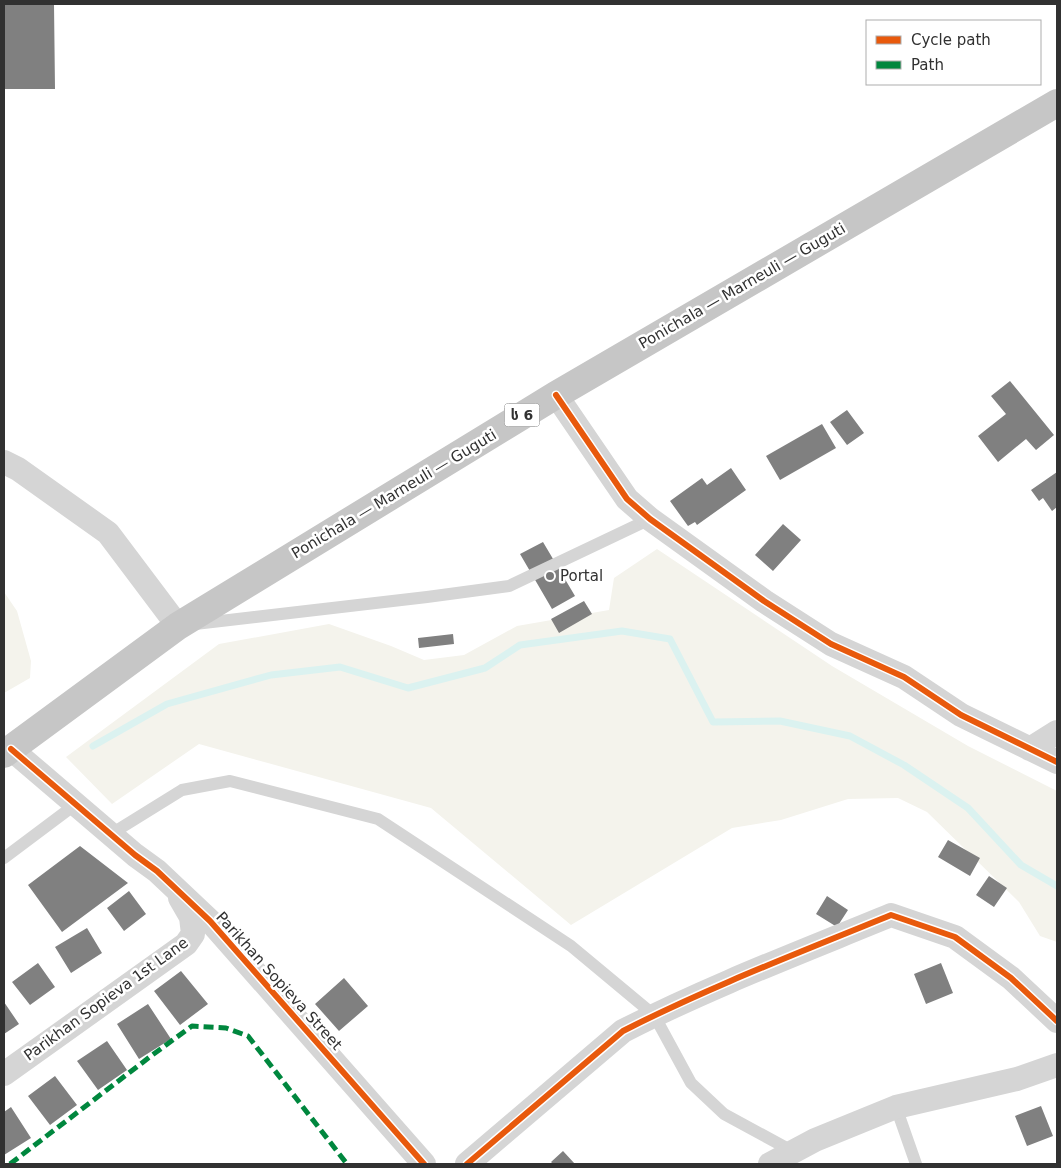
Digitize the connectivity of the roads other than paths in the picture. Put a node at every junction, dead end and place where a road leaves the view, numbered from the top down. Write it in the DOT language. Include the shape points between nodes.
graph roads {
  1 [pos="1057,103"];
  2 [pos="556,395"];
  3 [pos="4,462"];
  4 [pos="650,519"];
  5 [pos="178,626"];
  6 [pos="1057,732"];
  7 [pos="1030,749"];
  8 [pos="7,752"];
  9 [pos="1057,762"];
  10 [pos="76,804"];
  11 [pos="111,834"];
  12 [pos="4,858"];
  13 [pos="176,890"];
  14 [pos="654,1016"];
  15 [pos="1057,1021"];
  16 [pos="1057,1065"];
  17 [pos="4,1074"];
  18 [pos="896,1107"];
  19 [pos="794,1152"];
  20 [pos="424,1164"];
  21 [pos="467,1164"];
  22 [pos="770,1164"];
  23 [pos="916,1164"];
  1 -- 2 [label="highway, Ponichala — Marneuli — Guguti / ს 6"];
  2 -- 4 [label="street" via="627,499"];
  2 -- 5 [label="highway, Ponichala — Marneuli — Guguti / ს 6"];
  3 -- 5 [label="street" via="108,532"];
  4 -- 5 [label="lane" via="509,586"];
  4 -- 7 [label="street" via="764,601 831,644 904,677 961,715"];
  5 -- 8 [label="highway, Ponichala — Marneuli — Guguti / ს 6"];
  6 -- 7 [label="street"];
  7 -- 9 [label="street"];
  8 -- 10 [label="street, Parikhan Sopieva Street"];
  10 -- 11 [label="street, Parikhan Sopieva Street"];
  10 -- 12 [label="lane"];
  11 -- 13 [label="street, Parikhan Sopieva Street" via="158,871"];
  11 -- 14 [label="lane" via="182,790 230,781 378,819 571,946"];
  13 -- 17 [label="street, Parikhan Sopieva 1st Lane" via="190,917 193,934 186,944"];
  13 -- 20 [label="street, Parikhan Sopieva Street" via="210,921"];
  14 -- 15 [label="street" via="799,952 891,916 955,936 1011,978"];
  14 -- 19 [label="lane" via="691,1083 724,1114"];
  14 -- 21 [label="street" via="623,1031"];
  16 -- 18 [label="street" via="1017,1079"];
  18 -- 19 [label="street" via="815,1140"];
  18 -- 23 [label="lane"];
  19 -- 22 [label="street"];
}
